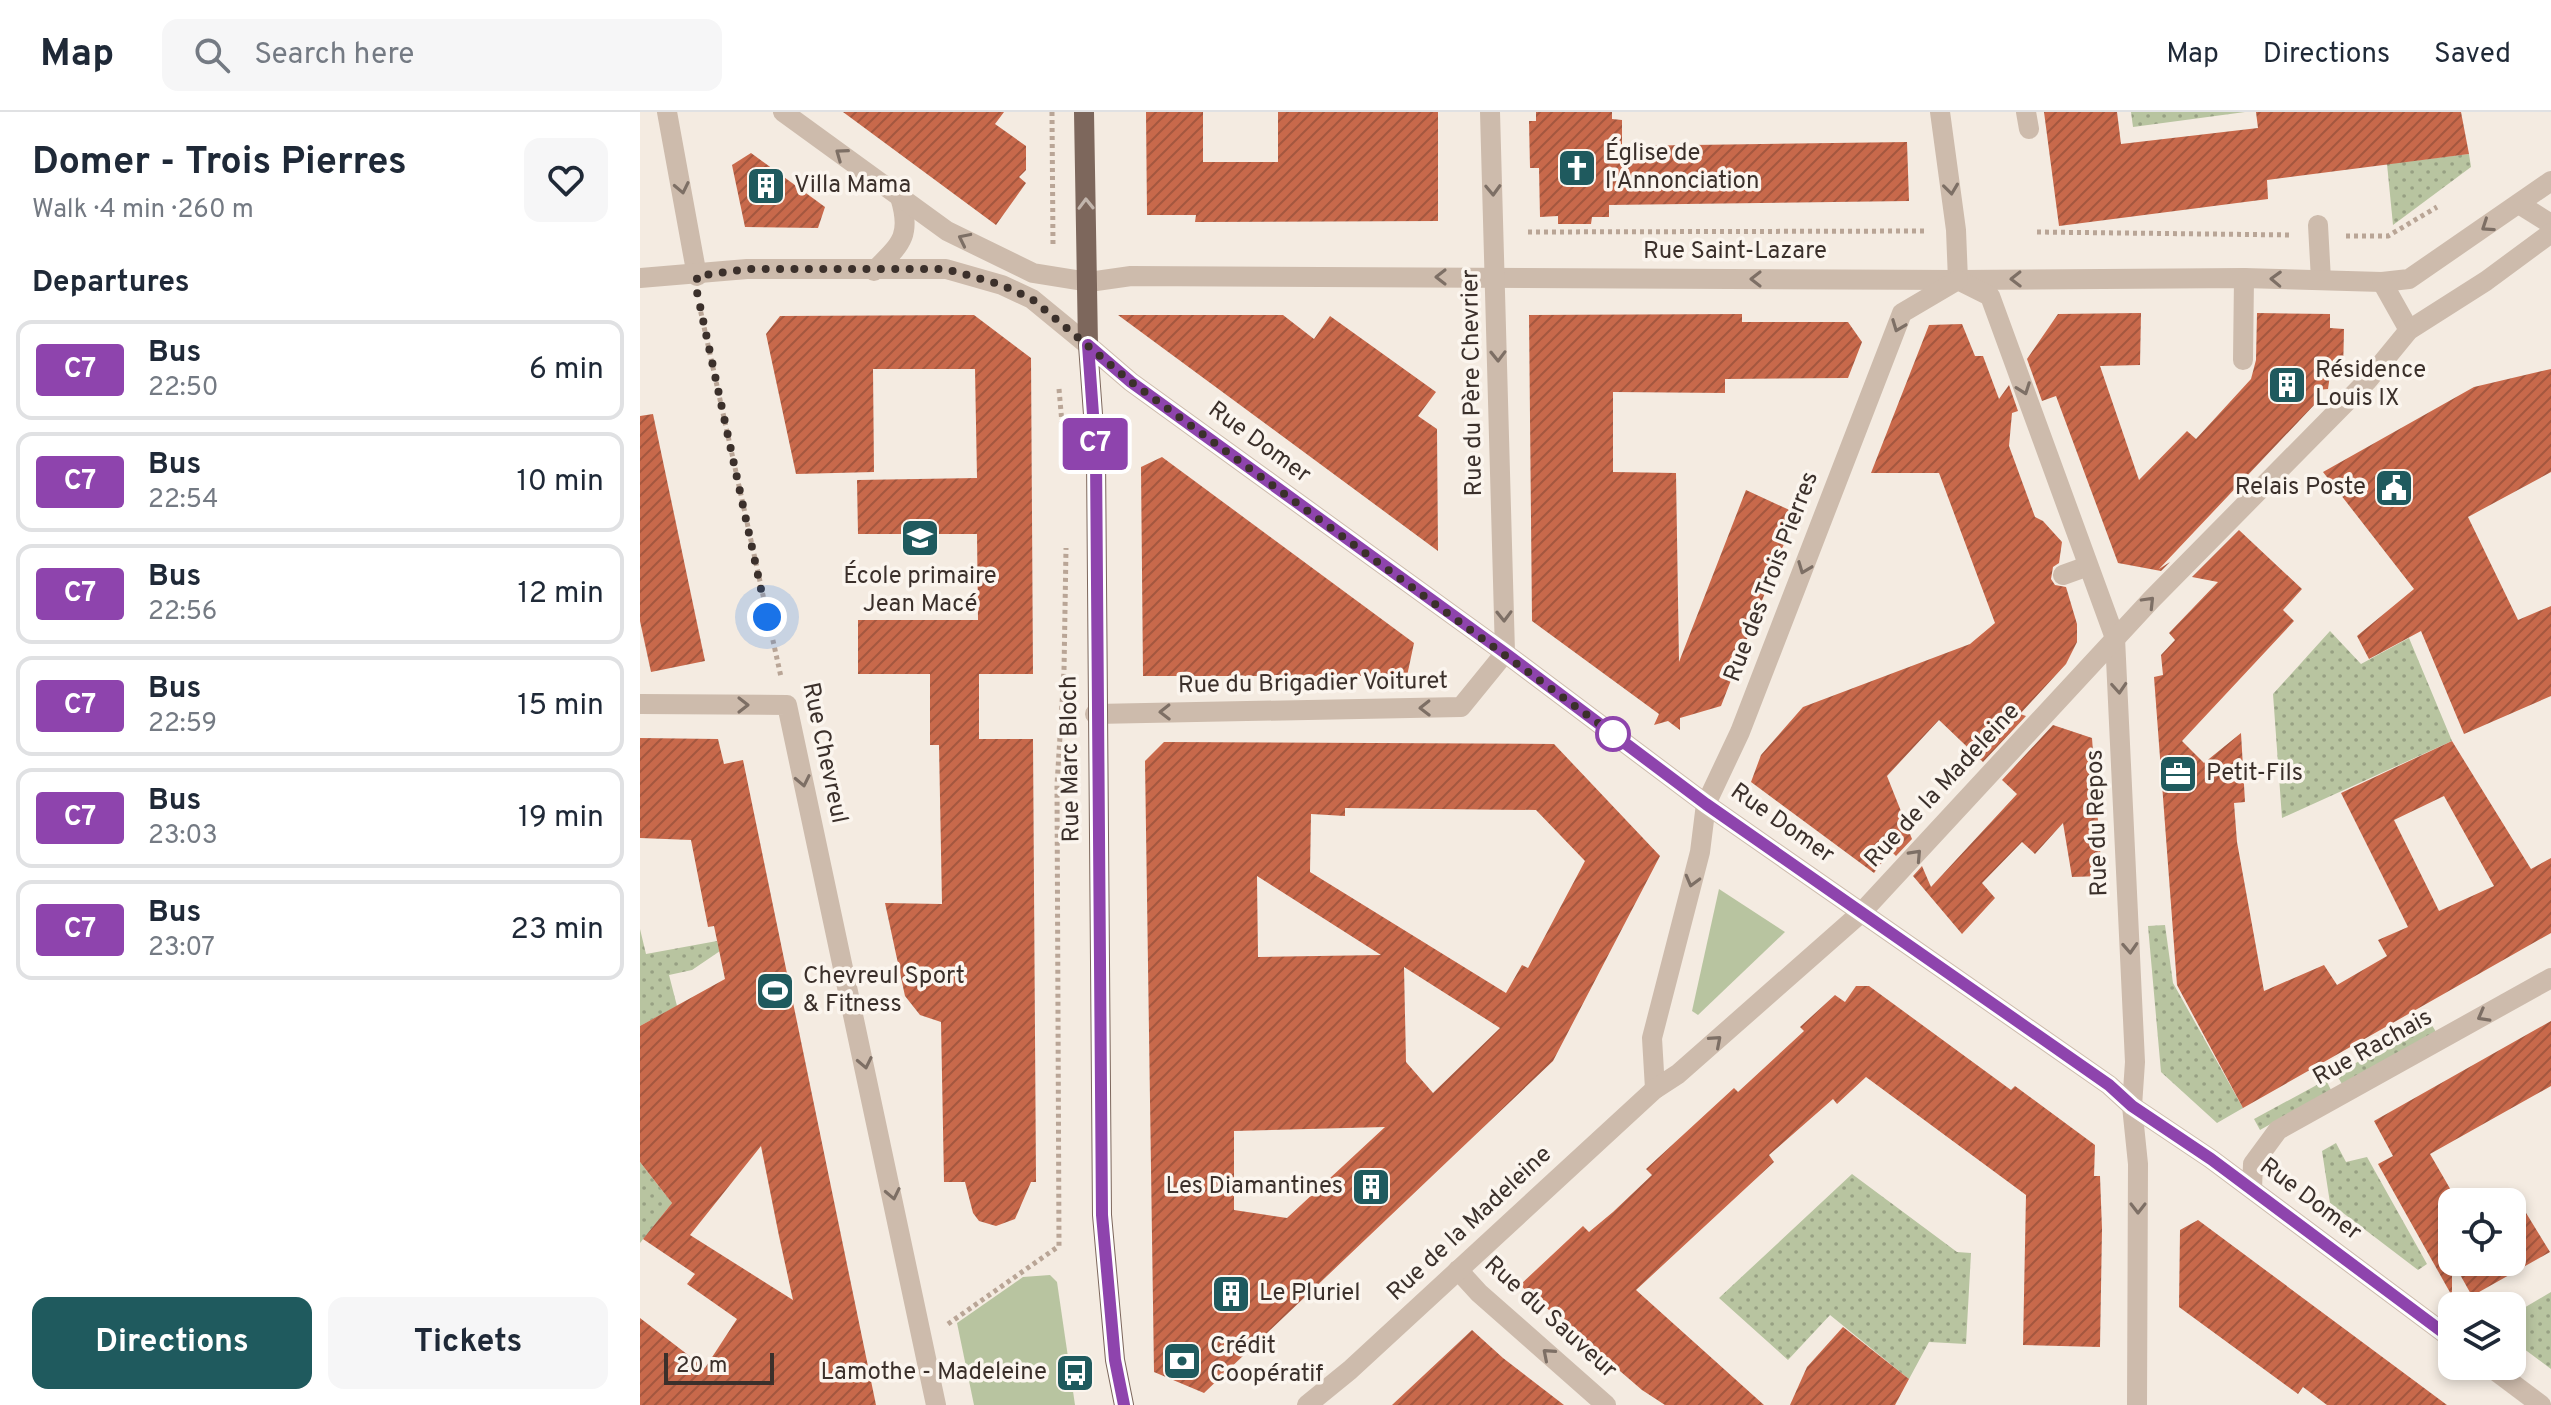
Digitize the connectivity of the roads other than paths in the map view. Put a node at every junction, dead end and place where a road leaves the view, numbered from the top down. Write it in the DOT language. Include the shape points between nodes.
graph roads {
  1 [pos="667,112"];
  2 [pos="783,112"];
  3 [pos="1084,112"];
  4 [pos="1490,112"];
  5 [pos="1940,112"];
  6 [pos="2551,181"];
  7 [pos="900,197"];
  8 [pos="2519,204"];
  9 [pos="2551,224"];
  10 [pos="2318,230"];
  11 [pos="2551,233"];
  12 [pos="874,271"];
  13 [pos="697,276"];
  14 [pos="640,278"];
  15 [pos="1497,278"];
  16 [pos="2244,278"];
  17 [pos="1958,280"];
  18 [pos="2321,280"];
  19 [pos="1089,282"];
  20 [pos="2382,282"];
  21 [pos="2409,330"];
  22 [pos="1088,345"];
  23 [pos="2243,360"];
  24 [pos="2088,566"];
  25 [pos="2063,575"];
  26 [pos="2115,638"];
  27 [pos="1505,653"];
  28 [pos="640,704"];
  29 [pos="1095,714"];
  30 [pos="1706,804"];
  31 [pos="1862,912"];
  32 [pos="2551,978"];
  33 [pos="1655,1089"];
  34 [pos="2132,1106"];
  35 [pos="2252,1189"];
  36 [pos="1458,1270"];
  37 [pos="2438,1328"];
  38 [pos="2508,1380"];
  39 [pos="936,1405"];
  40 [pos="1124,1405"];
  41 [pos="1307,1405"];
  42 [pos="1606,1405"];
  43 [pos="2137,1405"];
  44 [pos="2541,1405"];
  1 -- 13 [label="street, one-way"];
  7 -- 2 [label="street, one-way"];
  19 -- 3 [label="main road, Rue Marc Bloch, one-way"];
  4 -- 15 [label="street, Rue du Père Chevrier, one-way"];
  5 -- 17 [label="street, one-way"];
  6 -- 8 [label="street"];
  7 -- 12 [label="street" via="907,220 904,237"];
  19 -- 7 [label="street, one-way" via="1033,273 947,231"];
  8 -- 9 [label="street"];
  8 -- 20 [label="street, one-way" via="2409,279"];
  10 -- 18 [label="street"];
  11 -- 21 [label="street, Rue de la Madeleine"];
  12 -- 13 [label="street" via="747,269"];
  12 -- 22 [label="street" via="946,269 1002,285 1032,299"];
  13 -- 14 [label="street"];
  17 -- 15 [label="street, Rue Saint-Lazare, one-way"];
  15 -- 19 [label="street, Rue Saint-Lazare, one-way" via="1131,276"];
  15 -- 27 [label="street, Rue du Père Chevrier, one-way"];
  16 -- 17 [label="street, Rue Saint-Lazare, one-way"];
  18 -- 16 [label="street, Rue Saint-Lazare, one-way"];
  16 -- 23 [label="street"];
  17 -- 24 [label="street, Rue du Repos, one-way" via="1990,296"];
  17 -- 30 [label="street, Rue des Trois Pierres, one-way" via="1902,313 1740,732"];
  18 -- 20 [label="street, Rue Saint-Lazare"];
  19 -- 22 [label="main road, Rue Marc Bloch"];
  20 -- 21 [label="street"];
  26 -- 21 [label="street, Rue de la Madeleine, one-way" via="2368,380"];
  22 -- 27 [label="street, Rue Domer" via="1131,382"];
  22 -- 29 [label="main road, Rue Marc Bloch" via="1096,456"];
  24 -- 25 [label="street"];
  24 -- 26 [label="street, Rue du Repos"];
  31 -- 26 [label="street, Rue de la Madeleine, one-way"];
  26 -- 34 [label="street, Rue du Repos, one-way" via="2135,1062"];
  27 -- 29 [label="street, Rue du Brigadier Voituret, one-way" via="1461,707"];
  27 -- 30 [label="street, Rue Domer"];
  28 -- 39 [label="street, Rue Chevreul, one-way" via="787,705"];
  29 -- 40 [label="main road, Rue Marc Bloch" via="1102,1215"];
  30 -- 31 [label="street, Rue Domer"];
  30 -- 33 [label="street, Rue des Trois Pierres, one-way" via="1700,852 1652,1038"];
  33 -- 31 [label="street, Rue de la Madeleine, one-way"];
  31 -- 34 [label="street, Rue Domer"];
  32 -- 35 [label="street, Rue Rachais, one-way" via="2278,1130 2253,1164"];
  33 -- 36 [label="street, Rue de la Madeleine"];
  34 -- 35 [label="street, Rue Domer"];
  34 -- 43 [label="street, Rue du Repos, one-way" via="2138,1164"];
  35 -- 37 [label="street, Rue Domer"];
  36 -- 41 [label="street, Rue de la Madeleine"];
  42 -- 36 [label="street, Rue du Sauveur, one-way"];
  38 -- 44 [label="street"];
}
